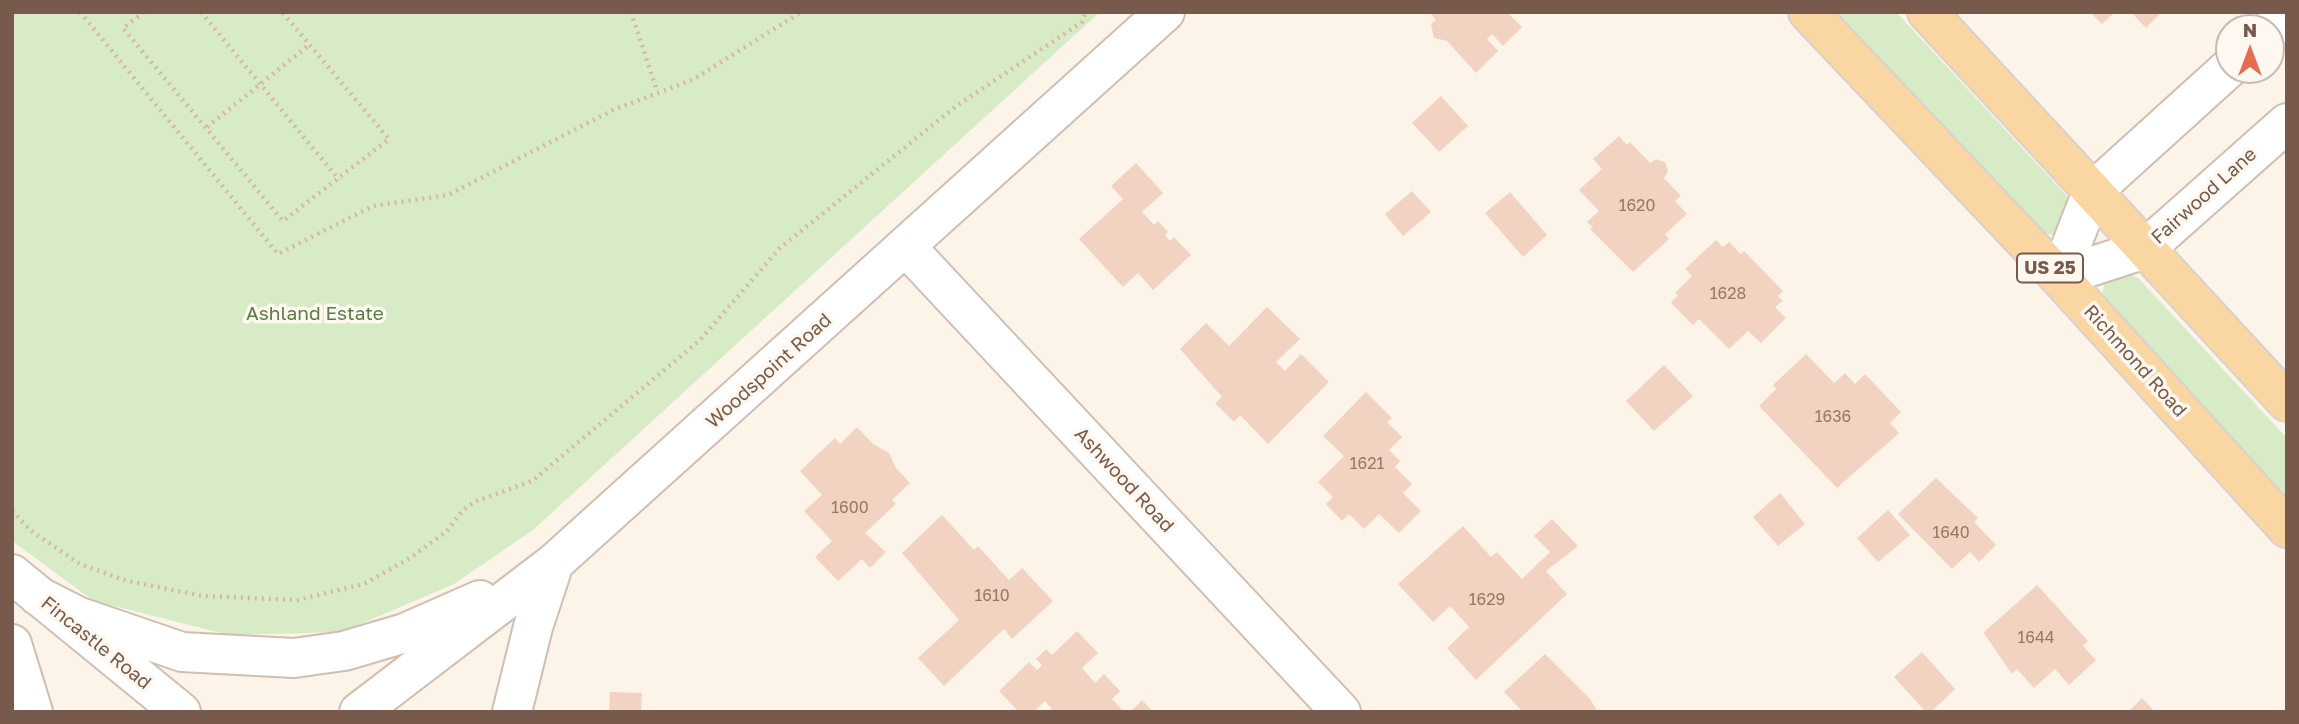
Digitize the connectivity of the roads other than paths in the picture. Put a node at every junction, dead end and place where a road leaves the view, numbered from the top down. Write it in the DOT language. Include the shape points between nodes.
graph roads {
  1 [pos="1165,12"];
  2 [pos="1808,12"];
  3 [pos="1927,12"];
  4 [pos="2215,81"];
  5 [pos="2287,123"];
  6 [pos="2092,192"];
  7 [pos="907,248"];
  8 [pos="2145,249"];
  9 [pos="2059,277"];
  10 [pos="2287,402"];
  11 [pos="2287,528"];
  12 [pos="554,563"];
  13 [pos="25,585"];
  14 [pos="12,644"];
  15 [pos="33,712"];
  16 [pos="181,712"];
  17 [pos="359,712"];
  18 [pos="513,712"];
  19 [pos="1341,712"];
  1 -- 7 [label="street, Woodspoint Road"];
  2 -- 9 [label="main road, Richmond Road / US 25"];
  3 -- 6 [label="main road"];
  4 -- 6 [label="street"];
  5 -- 8 [label="street, Fairwood Lane"];
  6 -- 8 [label="main road"];
  6 -- 9 [label="street"];
  7 -- 12 [label="street, Woodspoint Road"];
  7 -- 19 [label="street, Ashwood Road"];
  8 -- 9 [label="street, Fairwood Lane"];
  8 -- 10 [label="main road"];
  9 -- 11 [label="main road, Richmond Road / US 25"];
  12 -- 13 [label="street" via="405,633 344,651 294,658 182,652 78,616"];
  12 -- 17 [label="street, Woodspoint Road"];
  12 -- 18 [label="street"];
  13 -- 16 [label="street, Fincastle Road"];
  14 -- 15 [label="street"];
}
